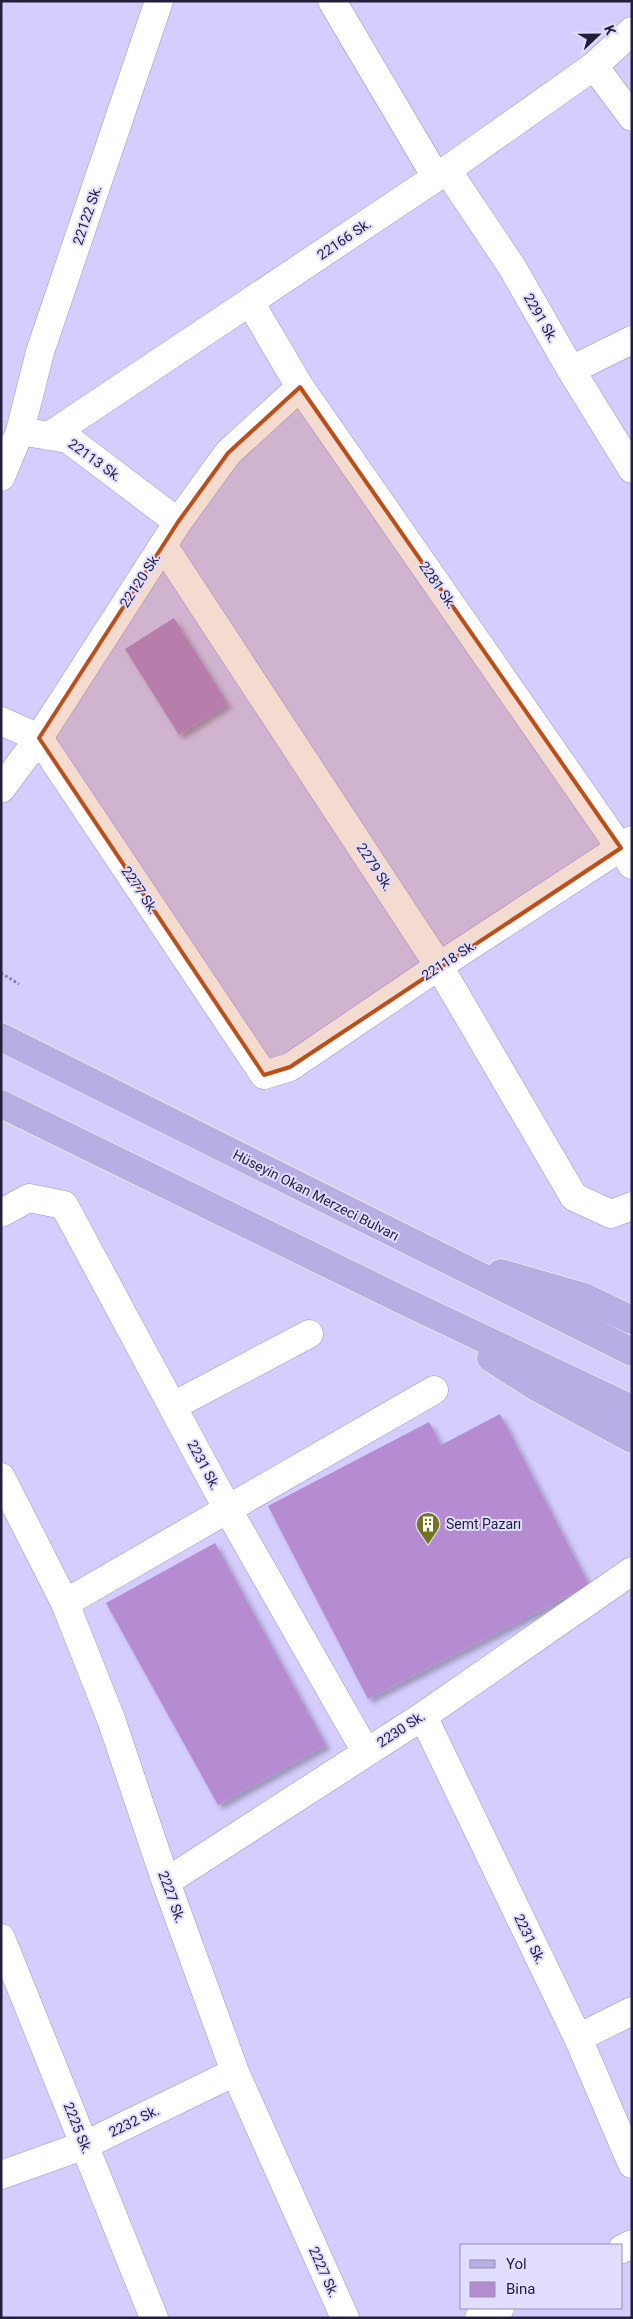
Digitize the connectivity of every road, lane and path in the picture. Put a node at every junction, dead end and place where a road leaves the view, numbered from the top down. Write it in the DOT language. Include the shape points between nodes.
graph roads {
  1 [pos="159,1"];
  2 [pos="332,1"];
  3 [pos="632,31"];
  4 [pos="594,66"];
  5 [pos="632,117"];
  6 [pos="441,173"];
  7 [pos="250,302"];
  8 [pos="632,340"];
  9 [pos="571,370"];
  10 [pos="300,387"];
  11 [pos="20,431"];
  12 [pos="49,436"];
  13 [pos="632,468"];
  14 [pos="1,477"];
  15 [pos="178,522"];
  16 [pos="163,545"];
  17 [pos="1,721"];
  18 [pos="39,738"];
  19 [pos="1,789"];
  20 [pos="628,851"];
  21 [pos="439,966"];
  22 [pos="1,973"];
  23 [pos="18,984"];
  24 [pos="1,1037"];
  25 [pos="264,1075"];
  26 [pos="1,1104"];
  27 [pos="632,1206"];
  28 [pos="1,1213"];
  29 [pos="435,1254"];
  30 [pos="406,1302"];
  31 [pos="632,1320"];
  32 [pos="309,1334"];
  33 [pos="632,1352"];
  34 [pos="434,1390"];
  35 [pos="173,1406"];
  36 [pos="632,1409"];
  37 [pos="632,1439"];
  38 [pos="1,1477"];
  39 [pos="227,1508"];
  40 [pos="632,1571"];
  41 [pos="65,1603"];
  42 [pos="423,1716"];
  43 [pos="366,1752"];
  44 [pos="166,1882"];
  45 [pos="1,1938"];
  46 [pos="632,2011"];
  47 [pos="578,2038"];
  48 [pos="235,2072"];
  49 [pos="85,2145"];
  50 [pos="632,2164"];
  51 [pos="1,2175"];
  52 [pos="498,2309"];
  53 [pos="154,2318"];
  54 [pos="345,2318"];
  55 [pos="479,2318"];
  1 -- 11 [label="street, 22122 Sk." via="40,352"];
  2 -- 6 [label="street, 2291 Sk."];
  3 -- 4 [label="street, 22166 Sk."];
  4 -- 5 [label="street"];
  4 -- 6 [label="street, 22166 Sk."];
  6 -- 7 [label="street, 22166 Sk."];
  6 -- 9 [label="street, 2291 Sk." via="512,267"];
  7 -- 10 [label="street, 2281 Sk."];
  7 -- 12 [label="street, 22166 Sk."];
  8 -- 9 [label="street"];
  9 -- 13 [label="street, 2291 Sk."];
  10 -- 15 [label="street, 22120 Sk." via="228,453"];
  10 -- 20 [label="street, 2281 Sk."];
  11 -- 12 [label="street, 22113 Sk."];
  11 -- 14 [label="street"];
  12 -- 15 [label="street, 22113 Sk." via="68,439"];
  15 -- 16 [label="street, 22120 Sk."];
  16 -- 18 [label="street, 22120 Sk."];
  16 -- 21 [label="street, 2279 Sk."];
  17 -- 18 [label="street"];
  18 -- 19 [label="street, 22120 Sk."];
  18 -- 25 [label="street, 2277 Sk."];
  20 -- 21 [label="street, 22118 Sk."];
  21 -- 25 [label="street, 22118 Sk." via="290,1067"];
  21 -- 27 [label="street, 2279 Sk." via="574,1197 611,1214"];
  22 -- 23 [label="path"];
  24 -- 29 [label="main road, Hüseyin Okan Merzeci Bulvarı"];
  26 -- 30 [label="main road"];
  28 -- 35 [label="street, 2231 Sk." via="29,1198 64,1205"];
  29 -- 31 [label="main road" via="584,1297"];
  29 -- 33 [label="main road, Hüseyin Okan Merzeci Bulvarı"];
  30 -- 36 [label="main road"];
  30 -- 37 [label="main road" via="536,1387"];
  32 -- 35 [label="street"];
  34 -- 39 [label="street"];
  35 -- 39 [label="street, 2231 Sk."];
  38 -- 41 [label="street, 2227 Sk."];
  39 -- 41 [label="street"];
  39 -- 43 [label="street, 2231 Sk."];
  40 -- 42 [label="street, 2230 Sk."];
  41 -- 44 [label="street, 2227 Sk." via="112,1719"];
  42 -- 43 [label="street, 2230 Sk."];
  42 -- 47 [label="street, 2231 Sk."];
  43 -- 44 [label="street, 2230 Sk."];
  44 -- 48 [label="street, 2227 Sk."];
  45 -- 49 [label="street, 2225 Sk."];
  46 -- 47 [label="street"];
  47 -- 50 [label="street, 2231 Sk."];
  48 -- 49 [label="street, 2232 Sk."];
  48 -- 54 [label="street, 2227 Sk."];
  49 -- 51 [label="street, 2232 Sk."];
  49 -- 53 [label="street, 2225 Sk."];
  52 -- 55 [label="street"];
}
